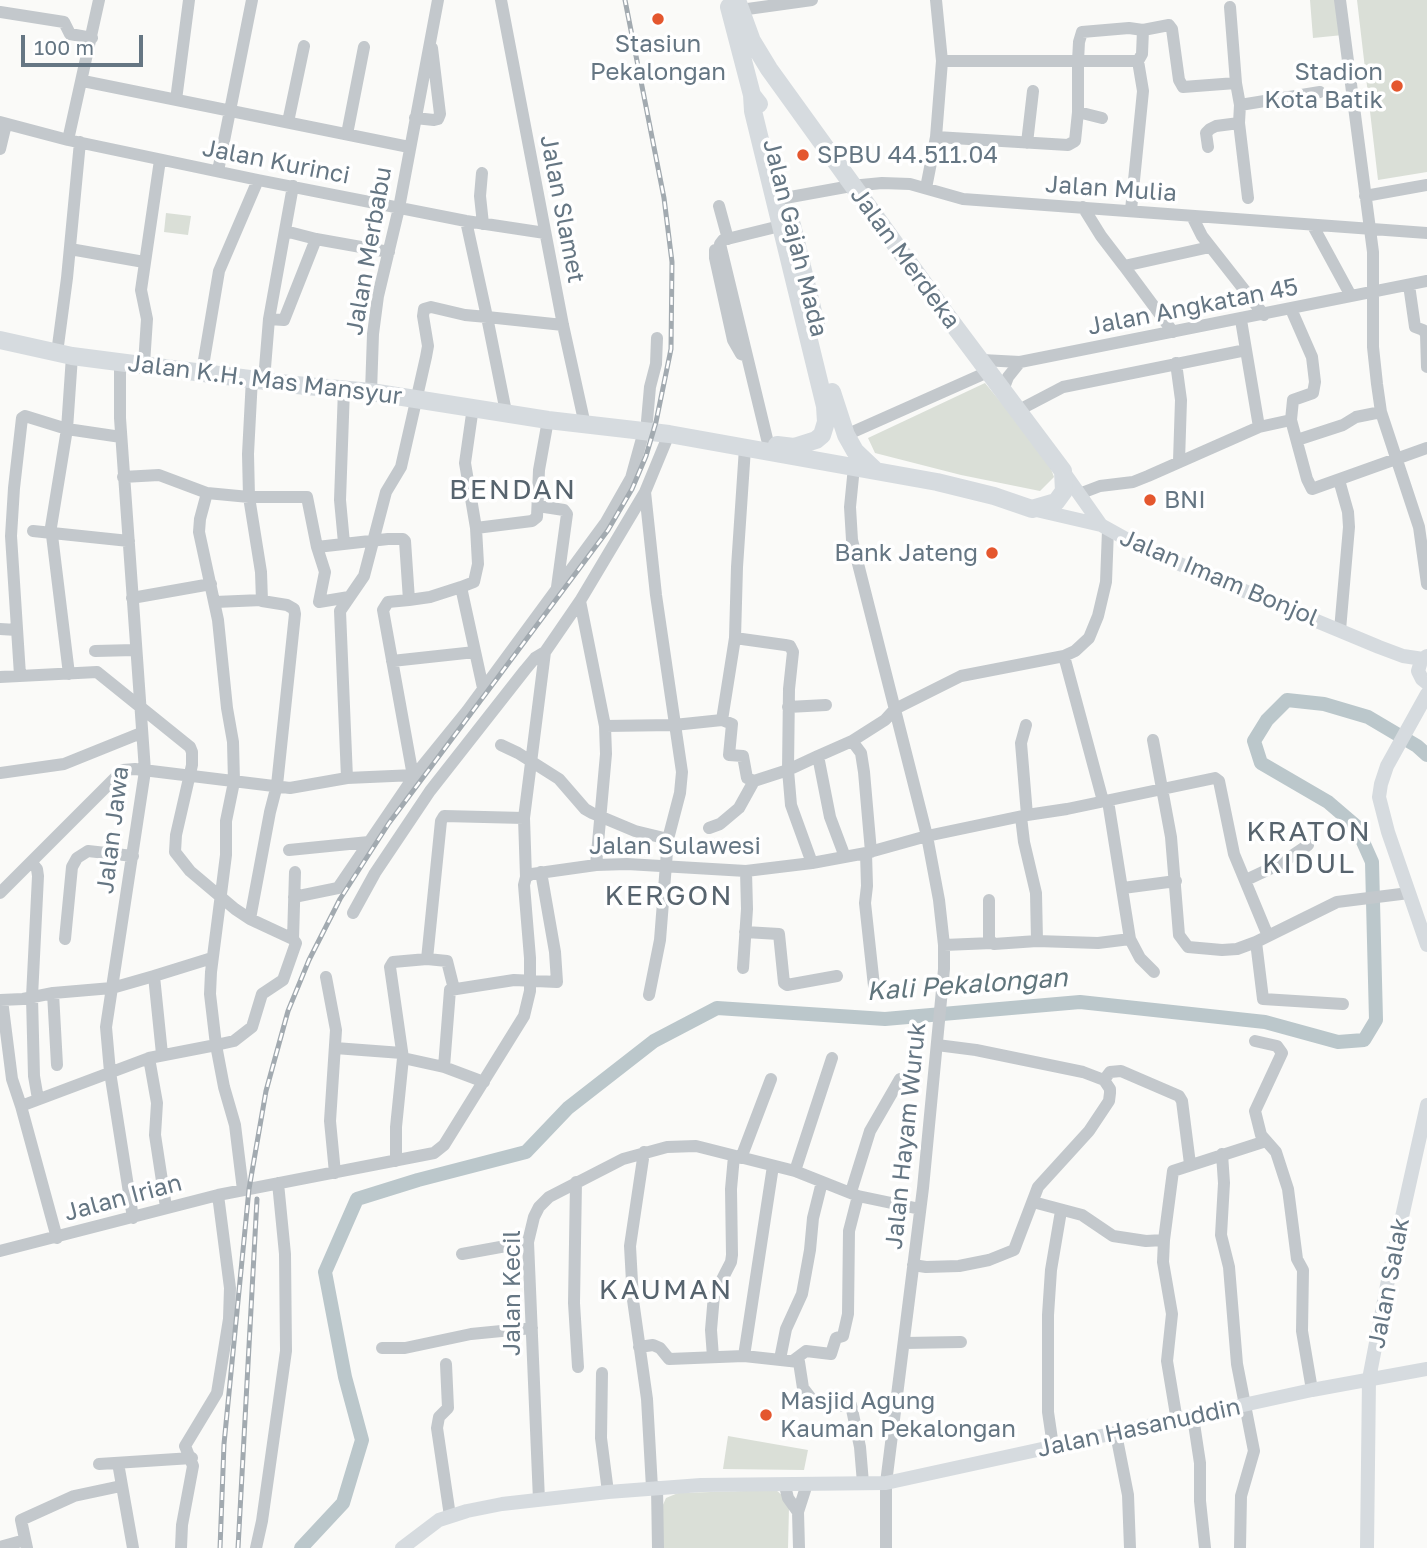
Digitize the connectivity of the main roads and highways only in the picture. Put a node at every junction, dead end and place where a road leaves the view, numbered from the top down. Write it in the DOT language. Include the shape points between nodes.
graph roads {
  1 [pos="734,6"];
  2 [pos="776,79"];
  3 [pos="751,90"];
  4 [pos="0,340"];
  5 [pos="823,379"];
  6 [pos="646,426"];
  7 [pos="874,470"];
  8 [pos="1063,471"];
  9 [pos="1032,509"];
  10 [pos="1104,528"];
  11 [pos="1403,656"];
  12 [pos="1425,657"];
  13 [pos="1423,679"];
  14 [pos="1423,701"];
  15 [pos="1427,945"];
  16 [pos="1427,1105"];
  17 [pos="1427,1369"];
  18 [pos="1370,1379"];
  19 [pos="419,1542"];
  20 [pos="402,1548"];
  21 [pos="1367,1548"];
  1 -- 2 [label="highway, Jalan Merdeka"];
  1 -- 3 [label="highway, Jalan Gajah Mada"];
  2 -- 3 [label="highway" via="760,78"];
  2 -- 8 [label="highway, Jalan Merdeka"];
  3 -- 5 [label="highway" via="780,226"];
  3 -- 5 [label="highway, Jalan Gajah Mada" via="762,110 785,198"];
  4 -- 6 [label="highway, Jalan K.H. Mas Mansyur" via="120,362 371,392 539,418"];
  5 -- 6 [label="highway, Jalan K.H. Mas Mansyur" via="824,430 816,440 794,447"];
  5 -- 7 [label="highway, Jalan Gajah Mada" via="846,435"];
  6 -- 7 [label="highway, Jalan K.H. Mas Mansyur" via="745,449"];
  7 -- 9 [label="highway, Jalan K.H. Mas Mansyur" via="994,496"];
  8 -- 9 [label="highway" via="1062,496"];
  8 -- 10 [label="main road"];
  9 -- 10 [label="main road, Jalan Imam Bonjol"];
  10 -- 11 [label="main road, Jalan Imam Bonjol" via="1147,551"];
  11 -- 12 [label="main road"];
  11 -- 13 [label="main road"];
  12 -- 13 [label="main road" via="1419,664"];
  13 -- 14 [label="main road"];
  14 -- 15 [label="main road" via="1387,766 1381,784 1381,810"];
  16 -- 18 [label="main road, Jalan Salak"];
  17 -- 18 [label="main road, Jalan Hasanuddin"];
  18 -- 19 [label="main road, Jalan Hasanuddin" via="886,1483 701,1485 502,1504 450,1516"];
  18 -- 21 [label="main road, Jalan Salak"];
  19 -- 20 [label="main road, Jalan Hasanuddin"];
}
